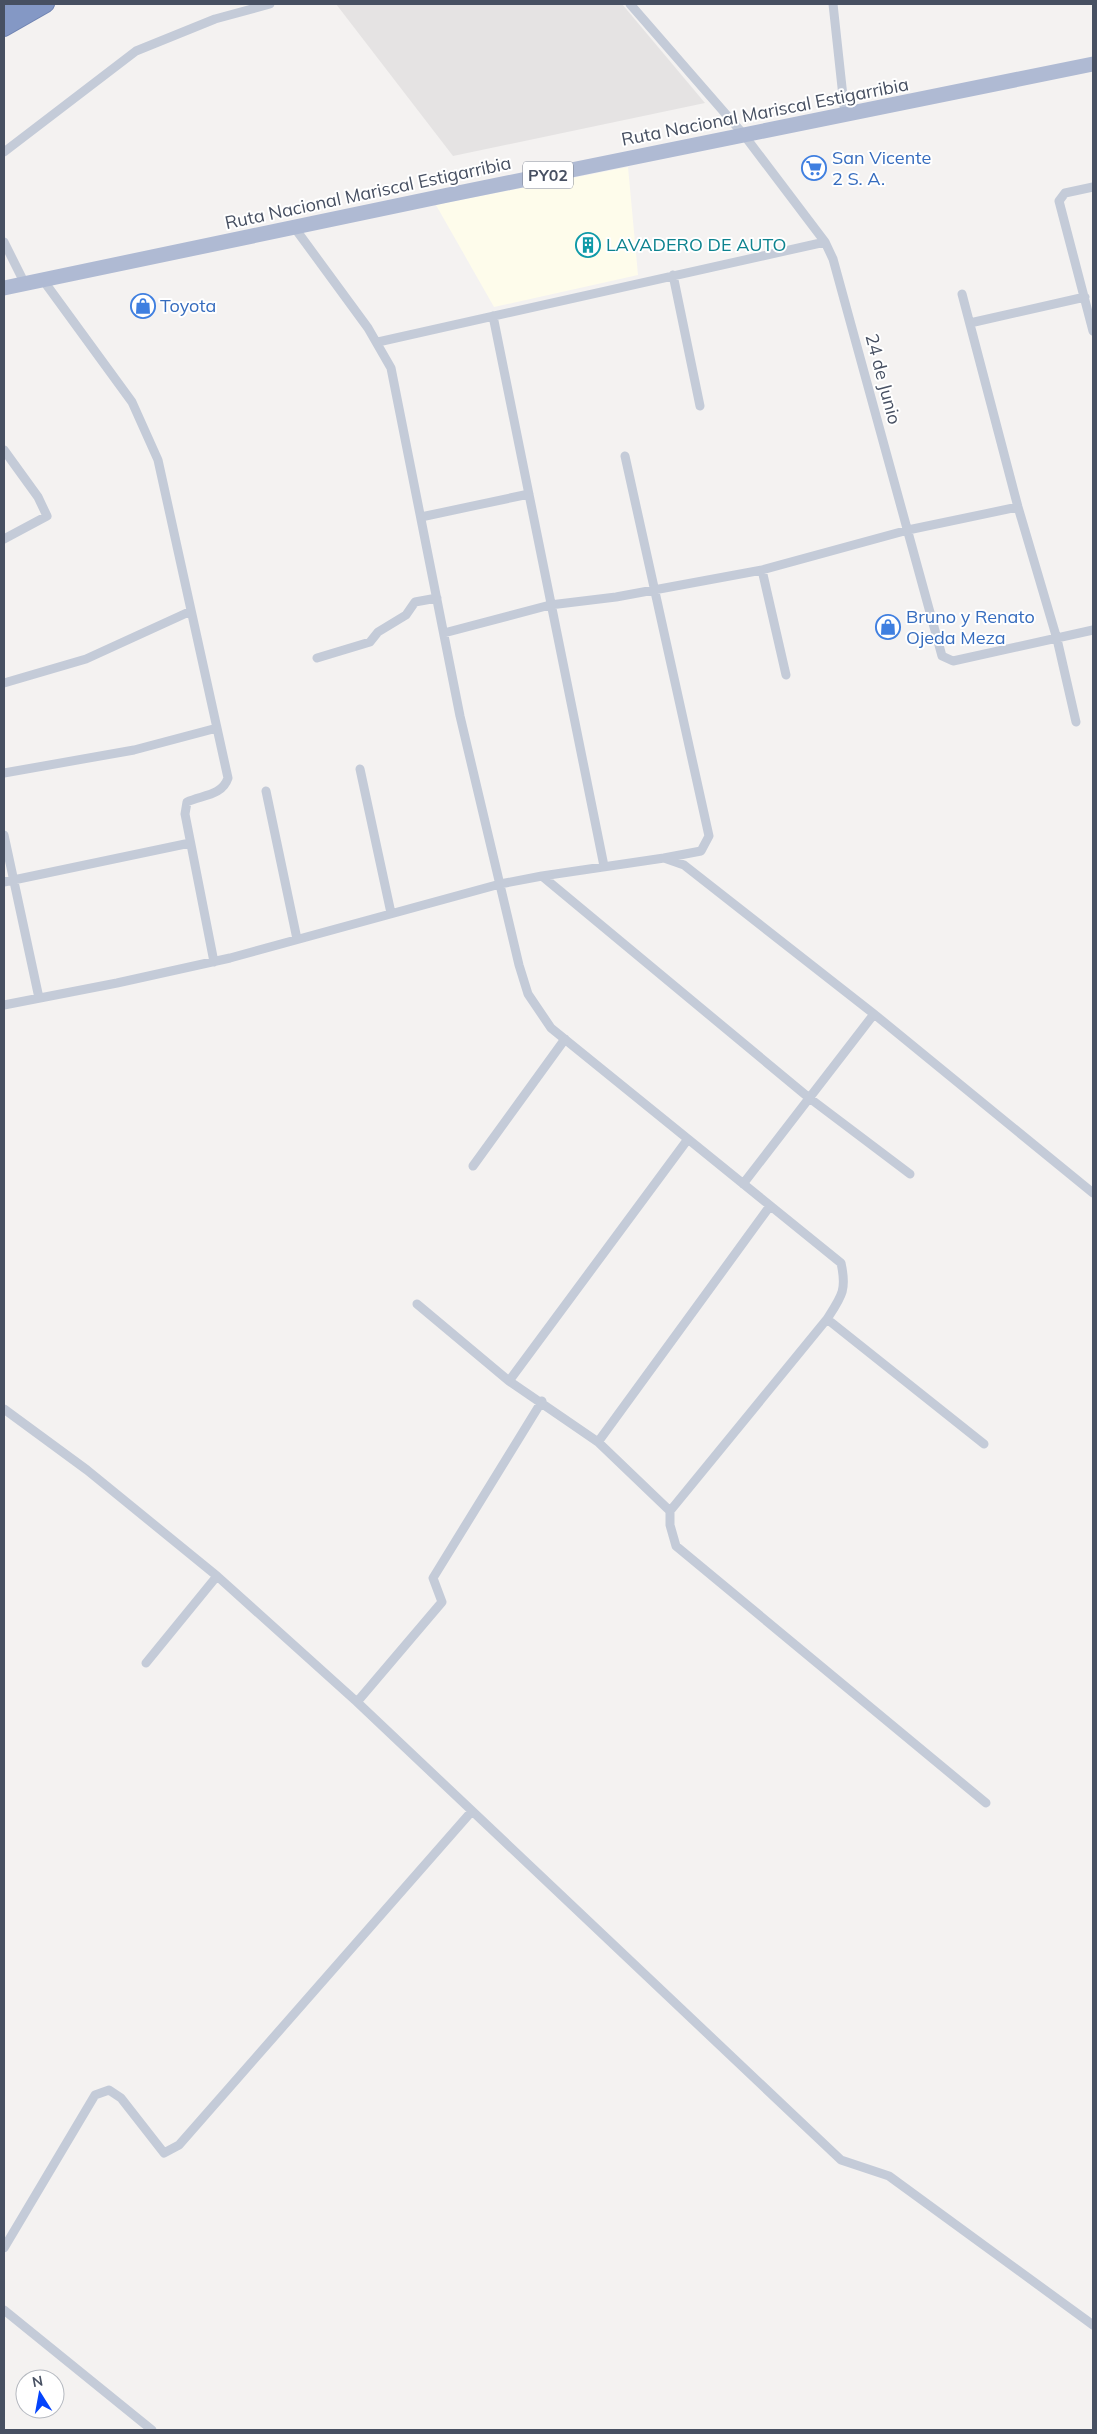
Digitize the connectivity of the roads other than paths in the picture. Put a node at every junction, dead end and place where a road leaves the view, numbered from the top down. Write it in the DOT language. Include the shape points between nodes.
graph roads {
  1 [pos="21,4"];
  2 [pos="46,4"];
  3 [pos="270,4"];
  4 [pos="630,4"];
  5 [pos="834,4"];
  6 [pos="4,14"];
  7 [pos="4,28"];
  8 [pos="1093,64"];
  9 [pos="845,115"];
  10 [pos="744,135"];
  11 [pos="4,152"];
  12 [pos="1093,186"];
  13 [pos="294,227"];
  14 [pos="4,242"];
  15 [pos="824,242"];
  16 [pos="673,276"];
  17 [pos="43,280"];
  18 [pos="25,284"];
  19 [pos="4,288"];
  20 [pos="962,294"];
  21 [pos="1085,298"];
  22 [pos="493,316"];
  23 [pos="970,323"];
  24 [pos="1093,331"];
  25 [pos="378,342"];
  26 [pos="700,406"];
  27 [pos="4,450"];
  28 [pos="625,456"];
  29 [pos="529,494"];
  30 [pos="1018,507"];
  31 [pos="420,516"];
  32 [pos="908,530"];
  33 [pos="4,540"];
  34 [pos="762,570"];
  35 [pos="655,590"];
  36 [pos="437,598"];
  37 [pos="551,604"];
  38 [pos="191,611"];
  39 [pos="1093,630"];
  40 [pos="444,633"];
  41 [pos="1057,638"];
  42 [pos="317,658"];
  43 [pos="786,675"];
  44 [pos="4,683"];
  45 [pos="1076,722"];
  46 [pos="217,728"];
  47 [pos="360,769"];
  48 [pos="4,773"];
  49 [pos="266,790"];
  50 [pos="4,835"];
  51 [pos="190,843"];
  52 [pos="664,858"];
  53 [pos="604,866"];
  54 [pos="542,876"];
  55 [pos="13,880"];
  56 [pos="4,882"];
  57 [pos="500,884"];
  58 [pos="390,913"];
  59 [pos="297,939"];
  60 [pos="214,962"];
  61 [pos="39,998"];
  62 [pos="4,1004"];
  63 [pos="874,1014"];
  64 [pos="565,1039"];
  65 [pos="808,1097"];
  66 [pos="688,1139"];
  67 [pos="473,1166"];
  68 [pos="910,1174"];
  69 [pos="743,1184"];
  70 [pos="1093,1193"];
  71 [pos="770,1206"];
  72 [pos="417,1304"];
  73 [pos="827,1319"];
  74 [pos="509,1381"];
  75 [pos="542,1402"];
  76 [pos="4,1408"];
  77 [pos="598,1442"];
  78 [pos="984,1444"];
  79 [pos="670,1511"];
  80 [pos="217,1576"];
  81 [pos="146,1663"];
  82 [pos="357,1702"];
  83 [pos="986,1803"];
  84 [pos="472,1811"];
  85 [pos="4,2248"];
  86 [pos="4,2310"];
  87 [pos="1093,2325"];
  88 [pos="152,2430"];
  1 -- 6 [label="highway"];
  2 -- 7 [label="highway"];
  3 -- 11 [label="street" via="215,19 136,51"];
  4 -- 10 [label="street, 24 de Junio"];
  5 -- 9 [label="street"];
  8 -- 9 [label="main road, Ruta Nacional Mariscal Estigarribia / PY02"];
  9 -- 10 [label="main road, Ruta Nacional Mariscal Estigarribia / PY02"];
  10 -- 13 [label="main road, Ruta Nacional Mariscal Estigarribia / PY02"];
  10 -- 15 [label="street, 24 de Junio"];
  12 -- 21 [label="street" via="1065,193 1059,201"];
  13 -- 17 [label="main road, Ruta Nacional Mariscal Estigarribia / PY02"];
  13 -- 25 [label="street"];
  14 -- 18 [label="street"];
  15 -- 16 [label="street"];
  15 -- 32 [label="street, 24 de Junio" via="833,258"];
  16 -- 22 [label="street"];
  16 -- 26 [label="street"];
  17 -- 18 [label="main road, Ruta Nacional Mariscal Estigarribia / PY02"];
  17 -- 38 [label="street" via="132,402 140,418 158,460"];
  18 -- 19 [label="main road, Ruta Nacional Mariscal Estigarribia / PY02"];
  20 -- 23 [label="street"];
  21 -- 23 [label="street"];
  21 -- 24 [label="street"];
  22 -- 25 [label="street"];
  22 -- 29 [label="street"];
  23 -- 30 [label="street"];
  25 -- 31 [label="street" via="391,368"];
  27 -- 33 [label="street" via="38,497 47,516"];
  28 -- 35 [label="street"];
  29 -- 31 [label="street"];
  29 -- 37 [label="street"];
  30 -- 32 [label="street"];
  30 -- 41 [label="street"];
  31 -- 36 [label="street"];
  32 -- 34 [label="street"];
  32 -- 41 [label="street, 24 de Junio" via="942,656 953,662"];
  34 -- 35 [label="street"];
  34 -- 43 [label="street"];
  35 -- 37 [label="street"];
  35 -- 52 [label="street" via="709,836 701,851"];
  36 -- 40 [label="street"];
  36 -- 42 [label="street" via="415,602 406,615 378,632 370,642"];
  37 -- 40 [label="street"];
  37 -- 53 [label="street"];
  38 -- 44 [label="street" via="86,659"];
  38 -- 46 [label="street"];
  39 -- 41 [label="street"];
  40 -- 57 [label="street"];
  41 -- 45 [label="street"];
  46 -- 48 [label="street" via="134,750"];
  46 -- 51 [label="street" via="228,778 225,787 215,793 187,802 185,814"];
  47 -- 58 [label="street"];
  49 -- 59 [label="street"];
  50 -- 55 [label="street"];
  51 -- 55 [label="street"];
  51 -- 60 [label="street"];
  52 -- 53 [label="street"];
  52 -- 63 [label="street" via="684,865"];
  53 -- 54 [label="street"];
  54 -- 57 [label="street"];
  54 -- 65 [label="street"];
  55 -- 56 [label="street"];
  55 -- 61 [label="street"];
  57 -- 58 [label="street"];
  57 -- 64 [label="street" via="528,994 551,1028"];
  58 -- 59 [label="street"];
  59 -- 60 [label="street"];
  60 -- 61 [label="street"];
  61 -- 62 [label="street"];
  63 -- 65 [label="street"];
  63 -- 70 [label="street"];
  64 -- 66 [label="street"];
  64 -- 67 [label="street"];
  65 -- 68 [label="street"];
  65 -- 69 [label="street"];
  66 -- 69 [label="street"];
  66 -- 74 [label="street"];
  69 -- 71 [label="street"];
  71 -- 73 [label="street" via="840,1263 845,1281 842,1296"];
  71 -- 77 [label="street"];
  72 -- 74 [label="street"];
  73 -- 78 [label="street"];
  73 -- 79 [label="street"];
  74 -- 75 [label="street"];
  75 -- 77 [label="street"];
  75 -- 82 [label="street" via="433,1578 442,1602"];
  76 -- 80 [label="street" via="88,1470"];
  77 -- 79 [label="street"];
  79 -- 83 [label="street" via="676,1546"];
  80 -- 81 [label="street"];
  80 -- 82 [label="street"];
  82 -- 84 [label="street"];
  84 -- 85 [label="street" via="179,2145 164,2153 121,2098 109,2090 95,2095"];
  84 -- 87 [label="street" via="841,2160 889,2176"];
  86 -- 88 [label="street"];
}
